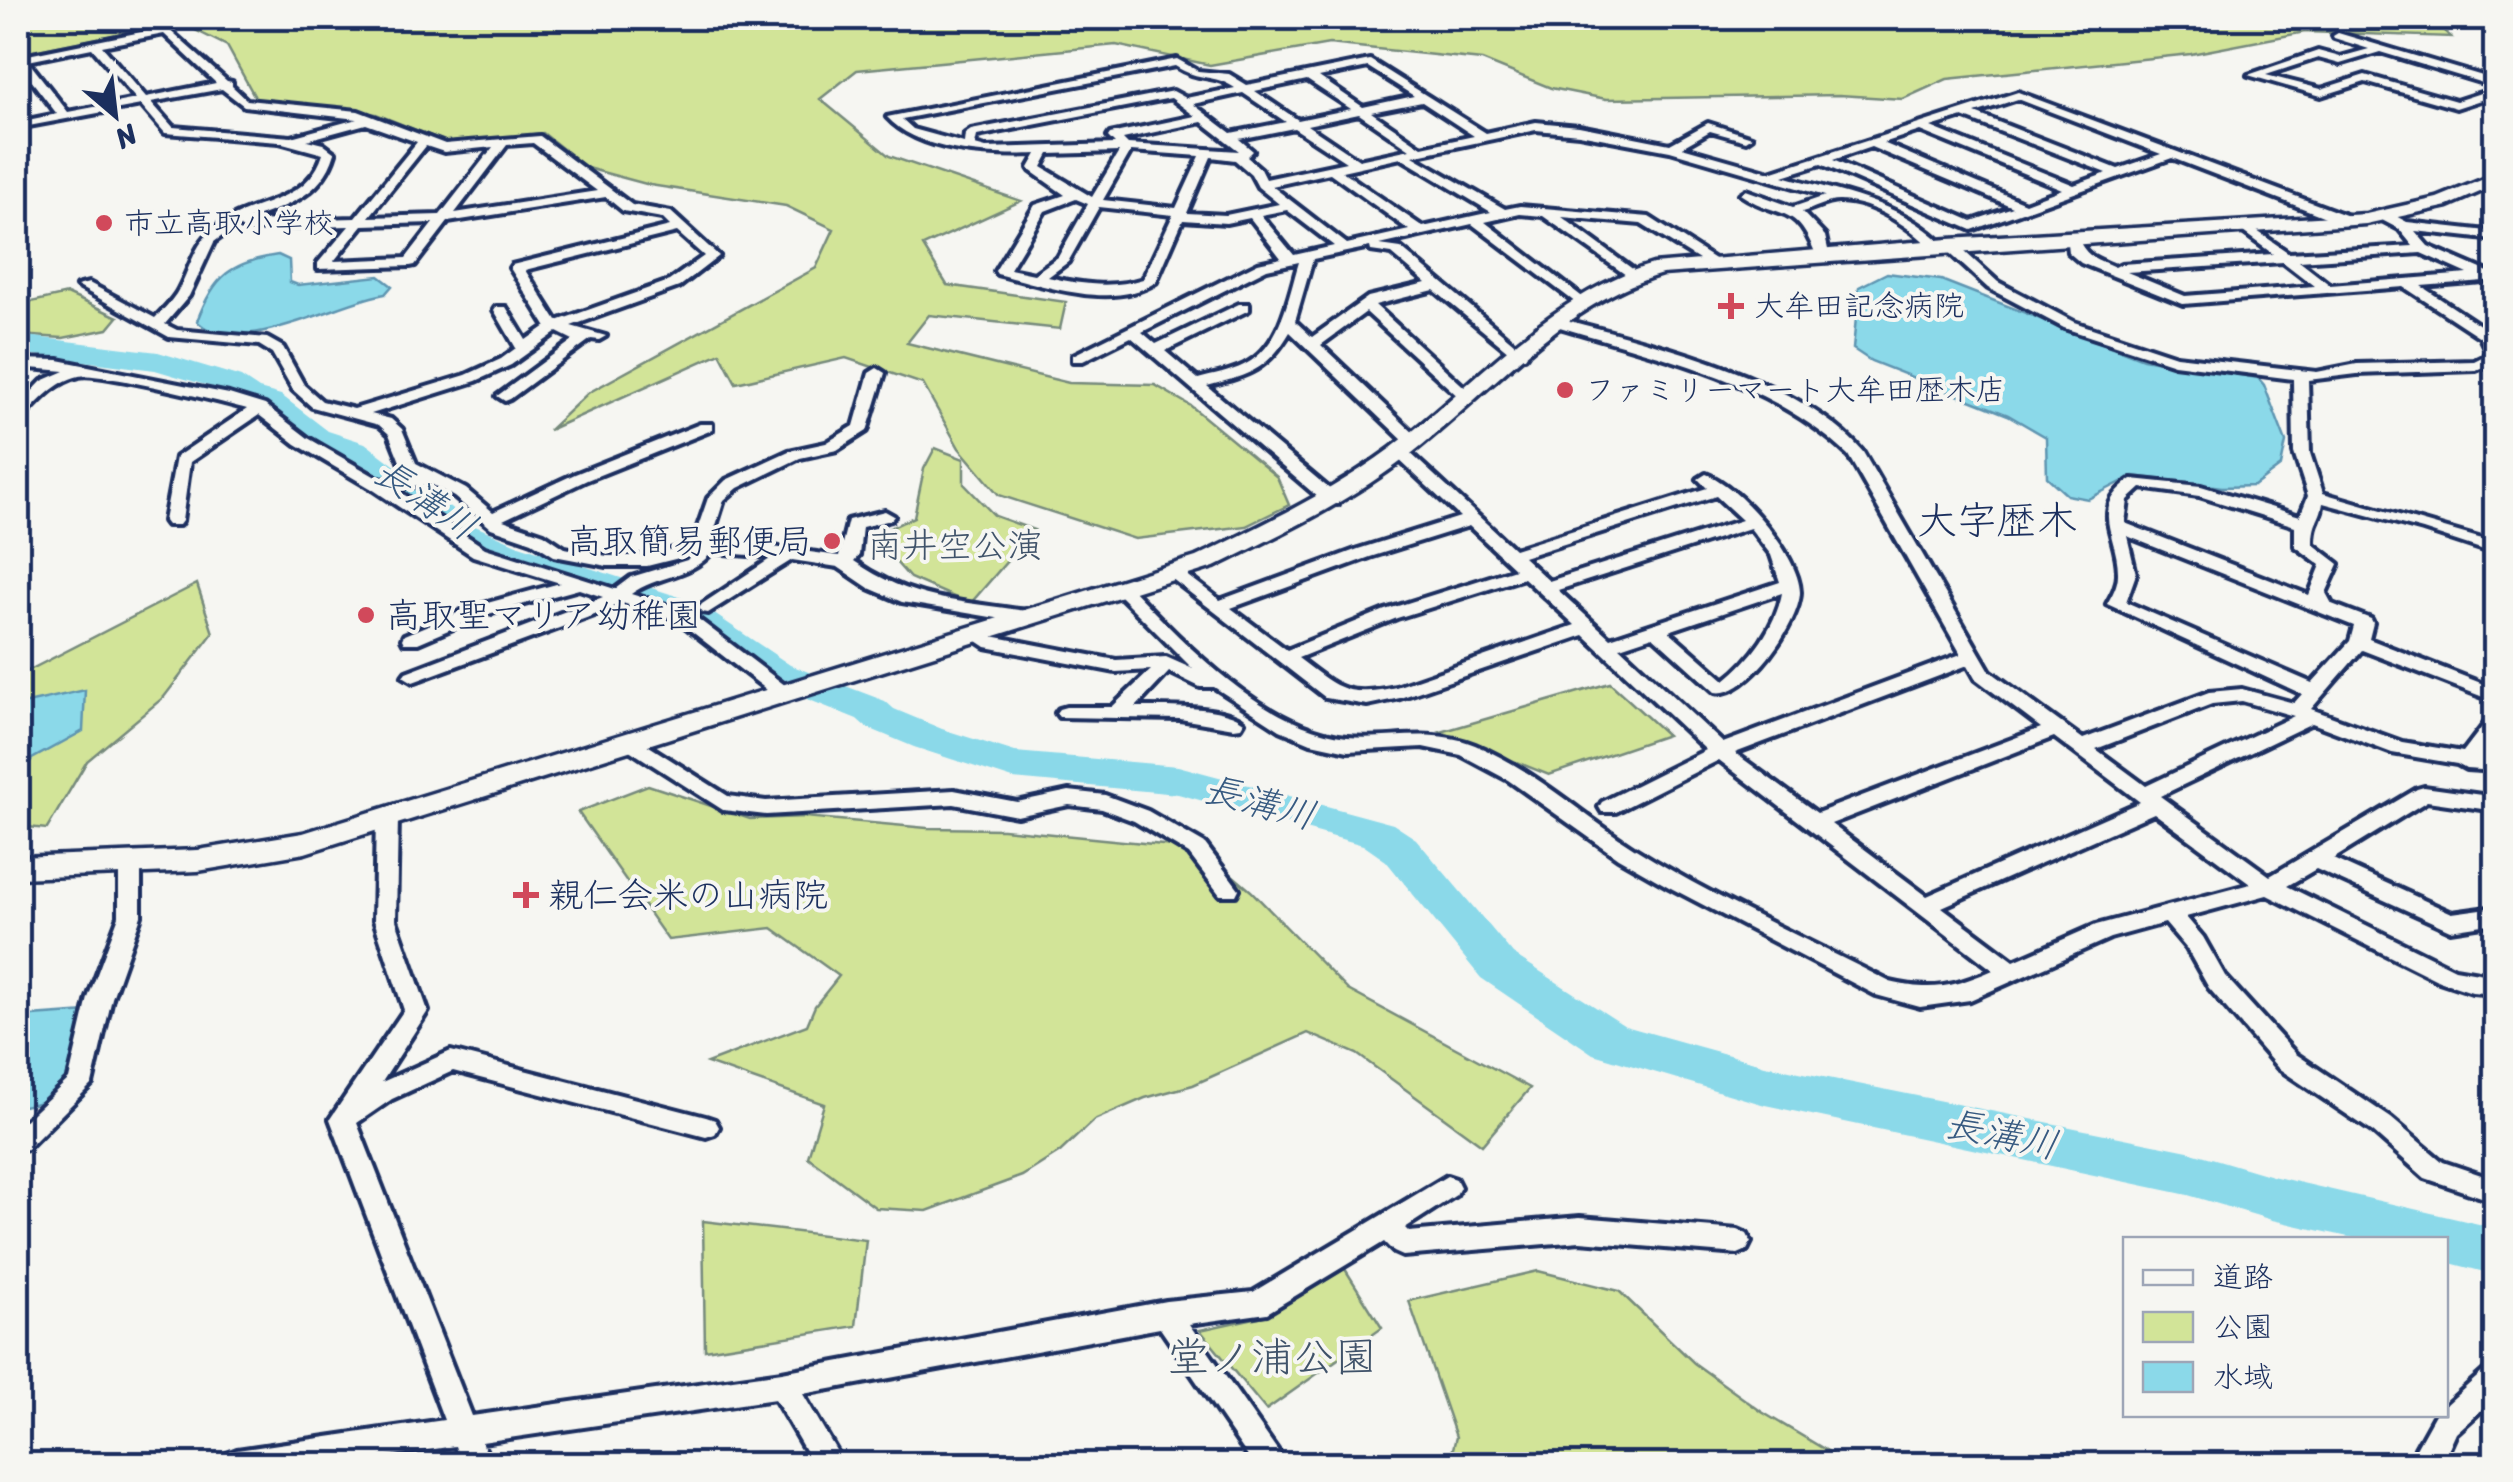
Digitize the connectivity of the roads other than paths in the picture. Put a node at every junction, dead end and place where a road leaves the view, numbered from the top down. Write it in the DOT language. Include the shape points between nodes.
graph roads {
  1 [pos="2338,36"];
  2 [pos="94,44"];
  3 [pos="2379,48"];
  4 [pos="19,59"];
  5 [pos="2441,68"];
  6 [pos="1308,74"];
  7 [pos="2424,74"];
  8 [pos="2406,80"];
  9 [pos="228,84"];
  10 [pos="2389,86"];
  11 [pos="2496,88"];
  12 [pos="1245,90"];
  13 [pos="1423,98"];
  14 [pos="144,101"];
  15 [pos="1184,102"];
  16 [pos="1360,110"];
  17 [pos="1964,113"];
  18 [pos="66,117"];
  19 [pos="1204,118"];
  20 [pos="367,120"];
  21 [pos="1295,124"];
  22 [pos="18,125"];
  23 [pos="1920,127"];
  24 [pos="1483,136"];
  25 [pos="1230,138"];
  26 [pos="1746,138"];
  27 [pos="294,140"];
  28 [pos="424,140"];
  29 [pos="504,141"];
  30 [pos="1872,143"];
  31 [pos="969,146"];
  32 [pos="1127,148"];
  33 [pos="1672,148"];
  34 [pos="1046,149"];
  35 [pos="1418,150"];
  36 [pos="1207,153"];
  37 [pos="1402,154"];
  38 [pos="2168,155"];
  39 [pos="1238,156"];
  40 [pos="1821,160"];
  41 [pos="1357,164"];
  42 [pos="1332,169"];
  43 [pos="2118,173"];
  44 [pos="1771,176"];
  45 [pos="2496,179"];
  46 [pos="1262,184"];
  47 [pos="2073,189"];
  48 [pos="609,193"];
  49 [pos="1746,194"];
  50 [pos="1073,196"];
  51 [pos="1836,197"];
  52 [pos="1096,205"];
  53 [pos="1290,205"];
  54 [pos="2024,207"];
  55 [pos="1544,211"];
  56 [pos="1792,211"];
  57 [pos="1253,213"];
  58 [pos="1180,214"];
  59 [pos="1502,214"];
  60 [pos="443,219"];
  61 [pos="357,220"];
  62 [pos="2346,220"];
  63 [pos="1476,221"];
  64 [pos="2394,221"];
  65 [pos="226,226"];
  66 [pos="2244,226"];
  67 [pos="677,228"];
  68 [pos="1422,233"];
  69 [pos="2496,236"];
  70 [pos="2070,237"];
  71 [pos="1943,245"];
  72 [pos="1364,246"];
  73 [pos="2424,249"];
  74 [pos="1347,250"];
  75 [pos="1822,254"];
  76 [pos="2286,257"];
  77 [pos="1299,260"];
  78 [pos="1712,262"];
  79 [pos="2110,269"];
  80 [pos="1634,276"];
  81 [pos="1038,278"];
  82 [pos="2492,279"];
  83 [pos="2408,283"];
  84 [pos="1437,285"];
  85 [pos="84,286"];
  86 [pos="2326,288"];
  87 [pos="1580,302"];
  88 [pos="1365,304"];
  89 [pos="1244,307"];
  90 [pos="501,310"];
  91 [pos="1288,322"];
  92 [pos="1558,322"];
  93 [pos="156,325"];
  94 [pos="553,328"];
  95 [pos="1132,331"];
  96 [pos="2491,335"];
  97 [pos="599,336"];
  98 [pos="1312,345"];
  99 [pos="524,349"];
  100 [pos="1156,350"];
  101 [pos="1520,354"];
  102 [pos="1078,358"];
  103 [pos="18,363"];
  104 [pos="77,371"];
  105 [pos="877,373"];
  106 [pos="2300,376"];
  107 [pos="1198,384"];
  108 [pos="505,396"];
  109 [pos="1467,397"];
  110 [pos="260,408"];
  111 [pos="18,414"];
  112 [pos="354,414"];
  113 [pos="706,427"];
  114 [pos="1406,446"];
  115 [pos="430,480"];
  116 [pos="378,485"];
  117 [pos="2316,496"];
  118 [pos="1332,500"];
  119 [pos="885,516"];
  120 [pos="491,519"];
  121 [pos="1472,519"];
  122 [pos="173,521"];
  123 [pos="1756,522"];
  124 [pos="2304,522"];
  125 [pos="2116,526"];
  126 [pos="703,547"];
  127 [pos="2496,549"];
  128 [pos="790,554"];
  129 [pos="1511,555"];
  130 [pos="843,562"];
  131 [pos="1528,571"];
  132 [pos="1171,572"];
  133 [pos="577,584"];
  134 [pos="1788,585"];
  135 [pos="1120,587"];
  136 [pos="1546,588"];
  137 [pos="614,597"];
  138 [pos="2323,604"];
  139 [pos="1217,606"];
  140 [pos="708,608"];
  141 [pos="1026,617"];
  142 [pos="1588,628"];
  143 [pos="1656,629"];
  144 [pos="411,640"];
  145 [pos="986,641"];
  146 [pos="2359,642"];
  147 [pos="1607,646"];
  148 [pos="1285,657"];
  149 [pos="1971,657"];
  150 [pos="1166,663"];
  151 [pos="413,676"];
  152 [pos="2315,692"];
  153 [pos="783,693"];
  154 [pos="2496,696"];
  155 [pos="1119,711"];
  156 [pos="1066,713"];
  157 [pos="1267,713"];
  158 [pos="2304,713"];
  159 [pos="1234,722"];
  160 [pos="2496,723"];
  161 [pos="2054,730"];
  162 [pos="630,741"];
  163 [pos="2079,748"];
  164 [pos="1720,752"];
  165 [pos="2466,762"];
  166 [pos="2496,764"];
  167 [pos="2150,800"];
  168 [pos="2496,804"];
  169 [pos="1608,806"];
  170 [pos="386,818"];
  171 [pos="1814,822"];
  172 [pos="2316,860"];
  173 [pos="130,867"];
  174 [pos="18,868"];
  175 [pos="2269,887"];
  176 [pos="1228,889"];
  177 [pos="1925,906"];
  178 [pos="2168,912"];
  179 [pos="2496,915"];
  180 [pos="2012,972"];
  181 [pos="2496,984"];
  182 [pos="343,1119"];
  183 [pos="706,1127"];
  184 [pos="18,1142"];
  185 [pos="1447,1187"];
  186 [pos="2496,1191"];
  187 [pos="1386,1227"];
  188 [pos="1738,1242"];
  189 [pos="1166,1314"];
  190 [pos="2496,1378"];
  191 [pos="782,1385"];
  192 [pos="463,1434"];
  193 [pos="236,1464"];
  194 [pos="476,1464"];
  195 [pos="830,1464"];
  196 [pos="1270,1464"];
  197 [pos="2427,1464"];
  1 -- 3 [label="street"];
  2 -- 4 [label="street"];
  2 -- 9 [label="street" via="166,30"];
  2 -- 14 [label="street"];
  3 -- 5 [label="street"];
  3 -- 10 [label="street" via="2340,61 2318,54 2254,75 2322,93 2365,78"];
  4 -- 18 [label="street"];
  5 -- 7 [label="street"];
  5 -- 11 [label="street"];
  6 -- 12 [label="street"];
  6 -- 13 [label="street" via="1370,63"];
  6 -- 16 [label="street"];
  8 -- 10 [label="street"];
  9 -- 14 [label="street"];
  9 -- 20 [label="street" via="244,103 354,113"];
  10 -- 11 [label="street" via="2456,106"];
  12 -- 15 [label="street"];
  12 -- 21 [label="street"];
  12 -- 31 [label="street" via="1225,76 1195,74 1178,62 893,117 909,132"];
  13 -- 16 [label="street"];
  13 -- 24 [label="street"];
  14 -- 18 [label="street"];
  14 -- 27 [label="street" via="169,130"];
  15 -- 19 [label="street"];
  15 -- 31 [label="street" via="1173,94 972,134"];
  16 -- 21 [label="street"];
  16 -- 35 [label="street"];
  17 -- 23 [label="street"];
  17 -- 38 [label="street" via="2018,95"];
  17 -- 43 [label="street"];
  18 -- 22 [label="street"];
  19 -- 25 [label="street"];
  19 -- 32 [label="street" via="1114,137"];
  20 -- 27 [label="street"];
  20 -- 28 [label="street"];
  21 -- 25 [label="street"];
  21 -- 41 [label="street"];
  23 -- 30 [label="street"];
  23 -- 47 [label="street"];
  24 -- 33 [label="street" via="1536,126"];
  24 -- 35 [label="street"];
  25 -- 39 [label="street" via="1246,151"];
  26 -- 33 [label="street" via="1708,127"];
  27 -- 65 [label="street" via="329,152 320,180"];
  28 -- 29 [label="street" via="444,148"];
  28 -- 61 [label="street"];
  29 -- 48 [label="street" via="544,142"];
  29 -- 60 [label="street"];
  30 -- 40 [label="street"];
  30 -- 54 [label="street"];
  31 -- 34 [label="street"];
  32 -- 34 [label="street"];
  32 -- 36 [label="street"];
  32 -- 52 [label="street"];
  33 -- 44 [label="street"];
  34 -- 50 [label="street" via="1035,168"];
  35 -- 37 [label="street"];
  36 -- 39 [label="street"];
  36 -- 58 [label="street"];
  37 -- 41 [label="street"];
  37 -- 59 [label="street"];
  38 -- 43 [label="street"];
  38 -- 62 [label="street"];
  39 -- 46 [label="street"];
  40 -- 44 [label="street"];
  40 -- 54 [label="street" via="1972,226"];
  41 -- 42 [label="street"];
  42 -- 46 [label="street"];
  42 -- 68 [label="street"];
  43 -- 47 [label="street"];
  44 -- 51 [label="street"];
  45 -- 64 [label="street"];
  46 -- 53 [label="street"];
  47 -- 54 [label="street"];
  48 -- 60 [label="street"];
  48 -- 67 [label="street" via="628,208 666,215"];
  49 -- 56 [label="street"];
  50 -- 52 [label="street"];
  50 -- 81 [label="street" via="1040,208 1002,271"];
  51 -- 56 [label="street"];
  51 -- 71 [label="street" via="1898,216"];
  52 -- 58 [label="street"];
  52 -- 81 [label="street" via="1063,259"];
  53 -- 57 [label="street"];
  53 -- 74 [label="street"];
  55 -- 59 [label="street"];
  55 -- 78 [label="street" via="1644,220"];
  55 -- 80 [label="street"];
  56 -- 75 [label="street" via="1818,236"];
  57 -- 58 [label="street" via="1226,219"];
  57 -- 77 [label="street"];
  58 -- 81 [label="street" via="1149,282 1134,288 1075,286"];
  59 -- 63 [label="street"];
  60 -- 61 [label="street"];
  60 -- 61 [label="street" via="410,262 323,266"];
  61 -- 65 [label="street"];
  62 -- 64 [label="street"];
  62 -- 66 [label="street"];
  63 -- 68 [label="street"];
  63 -- 87 [label="street"];
  64 -- 69 [label="street"];
  64 -- 73 [label="street"];
  65 -- 93 [label="street" via="196,256 181,298"];
  66 -- 70 [label="street"];
  66 -- 76 [label="street"];
  67 -- 94 [label="street" via="712,256 674,284"];
  67 -- 94 [label="street" via="517,268"];
  68 -- 72 [label="street"];
  70 -- 71 [label="street"];
  70 -- 79 [label="street" via="2075,252"];
  71 -- 75 [label="street"];
  71 -- 106 [label="street" via="1993,285 2086,332 2174,360"];
  72 -- 74 [label="street"];
  72 -- 84 [label="street" via="1396,251"];
  73 -- 76 [label="street"];
  73 -- 82 [label="street"];
  74 -- 77 [label="street"];
  75 -- 78 [label="street"];
  76 -- 79 [label="street"];
  76 -- 86 [label="street"];
  77 -- 91 [label="street"];
  77 -- 95 [label="street" via="1263,266"];
  78 -- 80 [label="street"];
  79 -- 86 [label="street" via="2183,300"];
  80 -- 87 [label="street"];
  82 -- 83 [label="street"];
  83 -- 86 [label="street"];
  83 -- 96 [label="street"];
  84 -- 88 [label="street"];
  84 -- 101 [label="street"];
  85 -- 93 [label="street"];
  87 -- 92 [label="street"];
  88 -- 98 [label="street"];
  88 -- 109 [label="street"];
  89 -- 100 [label="street"];
  90 -- 99 [label="street"];
  91 -- 98 [label="street"];
  91 -- 107 [label="street" via="1254,368"];
  92 -- 101 [label="street"];
  92 -- 149 [label="street" via="1758,388 1840,434"];
  93 -- 112 [label="street" via="186,338 262,342 278,350 298,386 318,404"];
  94 -- 97 [label="street"];
  94 -- 99 [label="street"];
  94 -- 108 [label="street" via="584,339"];
  95 -- 100 [label="street"];
  95 -- 102 [label="street"];
  96 -- 106 [label="street" via="2491,358 2476,364"];
  98 -- 114 [label="street"];
  99 -- 112 [label="street" via="471,378"];
  100 -- 107 [label="street"];
  101 -- 109 [label="street"];
  103 -- 104 [label="street"];
  104 -- 110 [label="street"];
  104 -- 111 [label="street" via="47,384"];
  105 -- 126 [label="street" via="861,428 831,447 795,454 732,484 716,498"];
  106 -- 117 [label="street" via="2302,452"];
  107 -- 118 [label="street"];
  109 -- 114 [label="street"];
  110 -- 116 [label="street"];
  110 -- 122 [label="street" via="182,460"];
  112 -- 115 [label="street" via="385,422 409,466"];
  113 -- 120 [label="street"];
  114 -- 118 [label="street"];
  114 -- 121 [label="street"];
  115 -- 116 [label="street"];
  115 -- 120 [label="street" via="460,493"];
  116 -- 133 [label="street" via="479,552"];
  117 -- 124 [label="street"];
  117 -- 127 [label="street" via="2451,530"];
  118 -- 132 [label="street" via="1234,550"];
  119 -- 130 [label="street" via="854,524"];
  120 -- 126 [label="street" via="560,552 607,561"];
  121 -- 129 [label="street"];
  121 -- 139 [label="street"];
  123 -- 129 [label="street" via="1712,485"];
  123 -- 134 [label="street" via="1782,556"];
  123 -- 136 [label="street"];
  124 -- 125 [label="street" via="2201,491 2138,483 2122,493"];
  124 -- 138 [label="street" via="2304,546 2330,564 2317,593"];
  125 -- 138 [label="street"];
  125 -- 152 [label="street" via="2129,568 2116,604"];
  126 -- 128 [label="street"];
  126 -- 137 [label="street" via="692,564 636,581"];
  128 -- 130 [label="street"];
  128 -- 140 [label="street"];
  129 -- 131 [label="street"];
  130 -- 141 [label="street" via="908,598"];
  131 -- 136 [label="street"];
  131 -- 148 [label="street" via="1390,614"];
  132 -- 135 [label="street"];
  132 -- 139 [label="street"];
  133 -- 137 [label="street"];
  133 -- 144 [label="street" via="475,612"];
  134 -- 143 [label="street"];
  134 -- 143 [label="street" via="1788,612 1735,683 1722,688"];
  135 -- 141 [label="street"];
  135 -- 157 [label="street" via="1185,656"];
  136 -- 142 [label="street"];
  137 -- 151 [label="street"];
  137 -- 153 [label="street" via="682,616"];
  138 -- 146 [label="street" via="2364,623"];
  139 -- 148 [label="street"];
  141 -- 153 [label="street"];
  142 -- 147 [label="street"];
  142 -- 148 [label="street" via="1367,700 1333,694"];
  143 -- 147 [label="street"];
  145 -- 150 [label="street" via="1116,666"];
  146 -- 152 [label="street"];
  146 -- 154 [label="street"];
  147 -- 164 [label="street"];
  149 -- 161 [label="street" via="1983,675"];
  149 -- 164 [label="street"];
  150 -- 155 [label="street"];
  150 -- 157 [label="street"];
  152 -- 158 [label="street"];
  153 -- 162 [label="street"];
  155 -- 156 [label="street"];
  155 -- 159 [label="street"];
  157 -- 180 [label="street" via="1347,744 1430,739 1466,749 1508,770 1645,864 1884,989 1920,998 1962,994"];
  158 -- 163 [label="street" via="2242,695 2209,698"];
  158 -- 165 [label="street" via="2399,748"];
  158 -- 167 [label="street"];
  160 -- 165 [label="street"];
  161 -- 163 [label="street"];
  161 -- 171 [label="street"];
  162 -- 170 [label="street"];
  162 -- 176 [label="street" via="723,802 751,806 954,797 1016,809 1069,798 1105,802 1197,848"];
  163 -- 167 [label="street"];
  164 -- 169 [label="street"];
  164 -- 171 [label="street"];
  165 -- 166 [label="street"];
  167 -- 175 [label="street"];
  167 -- 177 [label="street"];
  168 -- 172 [label="street" via="2424,794"];
  170 -- 173 [label="street" via="242,857"];
  170 -- 182 [label="street" via="384,920 416,1011"];
  171 -- 177 [label="street"];
  172 -- 175 [label="street"];
  172 -- 179 [label="street" via="2450,922"];
  173 -- 174 [label="street"];
  173 -- 184 [label="street" via="130,916 100,998 80,1084"];
  175 -- 178 [label="street"];
  175 -- 181 [label="street" via="2447,975"];
  177 -- 180 [label="street"];
  178 -- 180 [label="street" via="2104,931"];
  178 -- 186 [label="street" via="2217,982 2288,1060 2434,1170"];
  182 -- 183 [label="street" via="451,1061"];
  182 -- 192 [label="street"];
  185 -- 187 [label="street"];
  187 -- 188 [label="street" via="1404,1244 1580,1229"];
  187 -- 189 [label="street" via="1257,1304"];
  189 -- 191 [label="street"];
  189 -- 196 [label="street"];
  190 -- 197 [label="street" via="2446,1424"];
  191 -- 192 [label="street"];
  191 -- 195 [label="street"];
  192 -- 193 [label="street"];
  192 -- 194 [label="street"];
}
